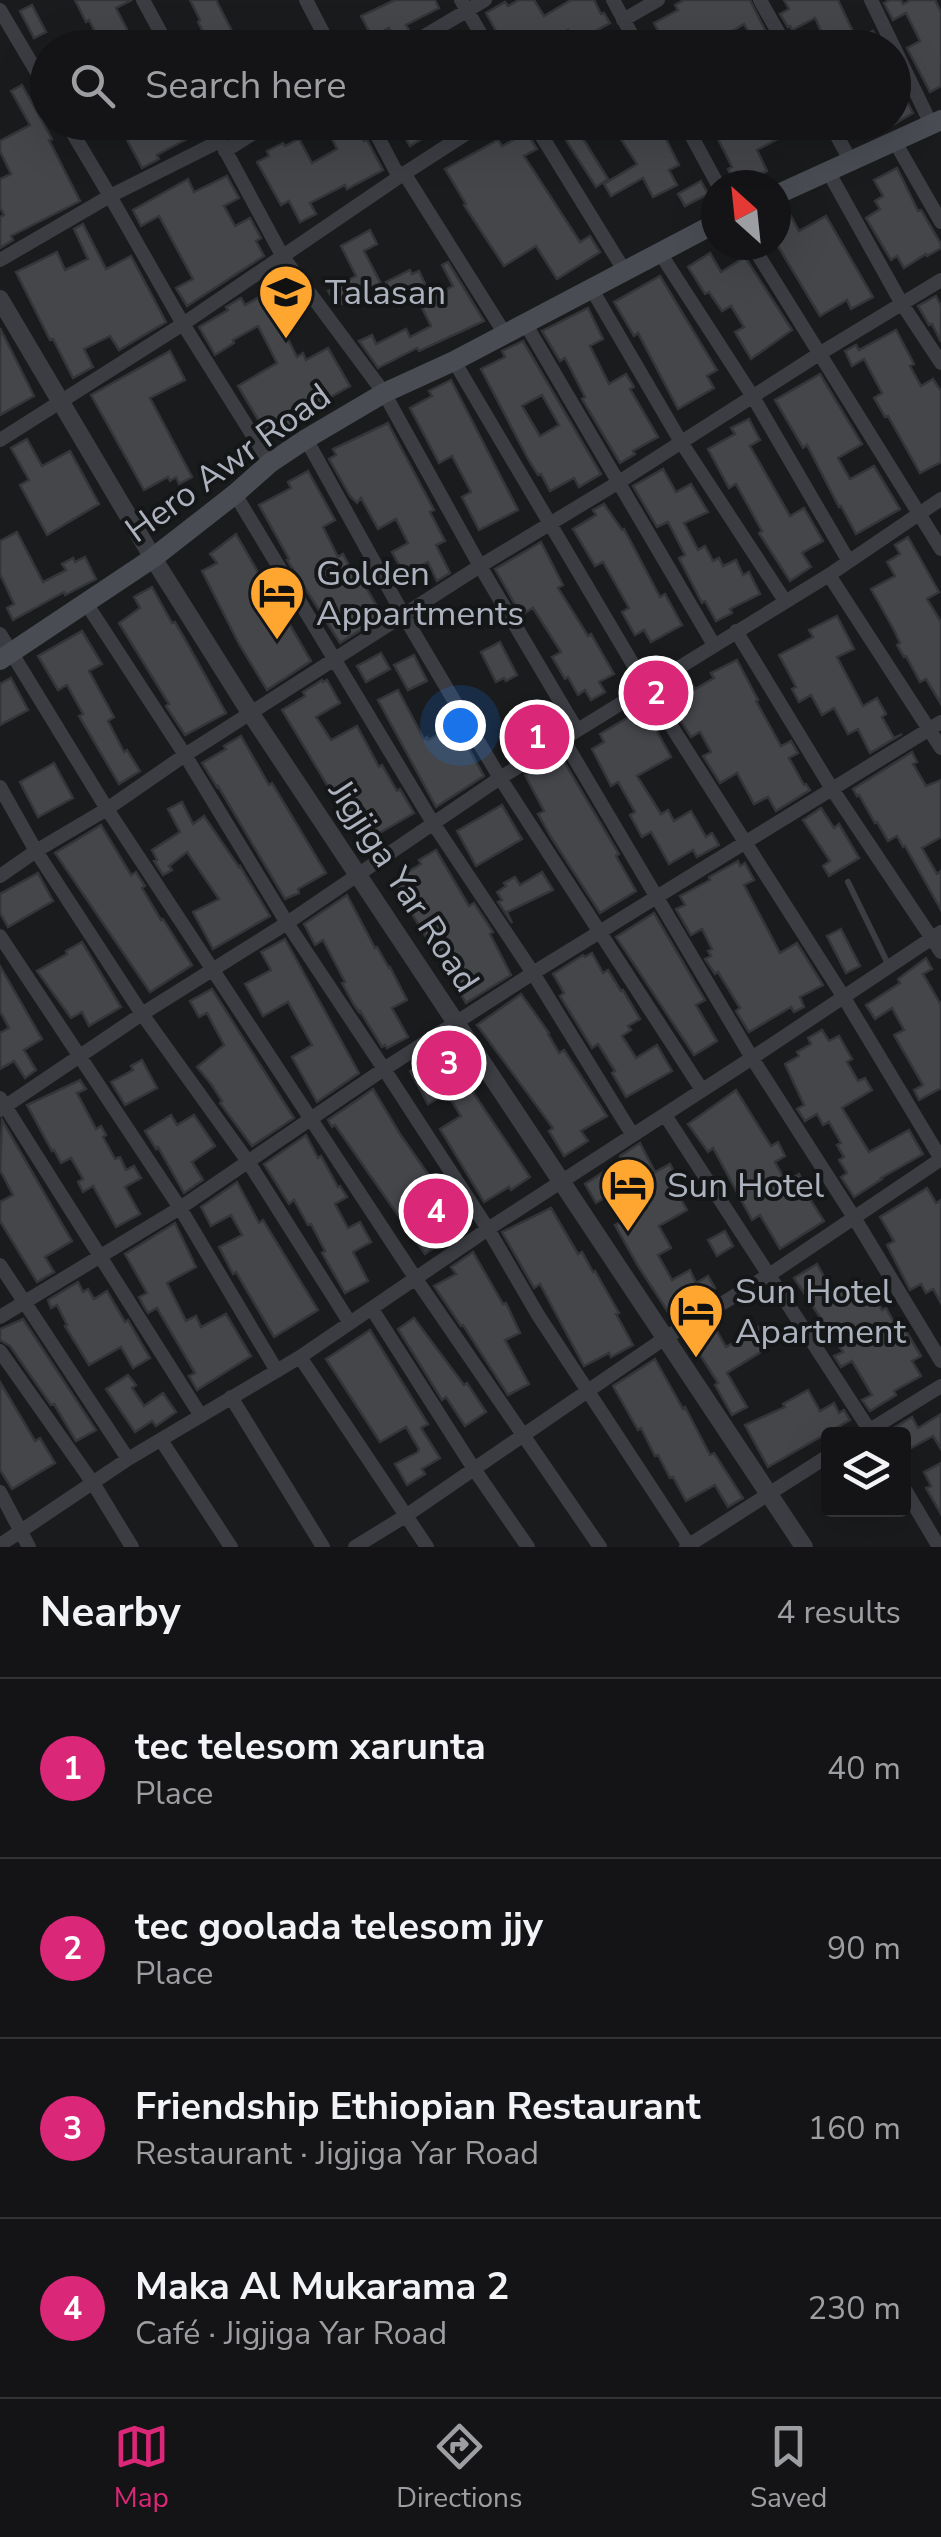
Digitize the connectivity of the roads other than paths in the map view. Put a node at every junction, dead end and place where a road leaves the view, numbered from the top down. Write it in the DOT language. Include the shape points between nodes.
graph roads {
  1 [pos="143,0"];
  2 [pos="306,0"];
  3 [pos="485,0"];
  4 [pos="613,0"];
  5 [pos="658,0"];
  6 [pos="760,0"];
  7 [pos="871,0"];
  8 [pos="464,5"];
  9 [pos="0,10"];
  10 [pos="623,20"];
  11 [pos="159,30"];
  12 [pos="321,30"];
  13 [pos="429,30"];
  14 [pos="479,30"];
  15 [pos="629,30"];
  16 [pos="776,30"];
  17 [pos="887,30"];
  18 [pos="30,60"];
  19 [pos="911,75"];
  20 [pos="936,122"];
  21 [pos="911,134"];
  22 [pos="77,140"];
  23 [pos="219,140"];
  24 [pos="234,140"];
  25 [pos="381,140"];
  26 [pos="456,140"];
  27 [pos="544,140"];
  28 [pos="694,140"];
  29 [pos="839,140"];
  30 [pos="899,140"];
  31 [pos="895,142"];
  32 [pos="222,146"];
  33 [pos="852,162"];
  34 [pos="710,170"];
  35 [pos="828,173"];
  36 [pos="402,175"];
  37 [pos="791,189"];
  38 [pos="110,196"];
  39 [pos="941,222"];
  40 [pos="701,231"];
  41 [pos="660,254"];
  42 [pos="283,258"];
  43 [pos="0,260"];
  44 [pos="761,260"];
  45 [pos="624,270"];
  46 [pos="941,280"];
  47 [pos="591,288"];
  48 [pos="0,300"];
  49 [pos="902,304"];
  50 [pos="525,323"];
  51 [pos="183,324"];
  52 [pos="505,334"];
  53 [pos="819,354"];
  54 [pos="454,361"];
  55 [pos="941,363"];
  56 [pos="384,393"];
  57 [pos="753,397"];
  58 [pos="60,400"];
  59 [pos="306,439"];
  60 [pos="0,440"];
  61 [pos="681,442"];
  62 [pos="270,463"];
  63 [pos="619,482"];
  64 [pos="235,494"];
  65 [pos="941,499"];
  66 [pos="919,515"];
  67 [pos="550,524"];
  68 [pos="941,548"];
  69 [pos="153,558"];
  70 [pos="848,560"];
  71 [pos="480,566"];
  72 [pos="829,575"];
  73 [pos="785,601"];
  74 [pos="86,603"];
  75 [pos="404,616"];
  76 [pos="736,632"];
  77 [pos="0,634"];
  78 [pos="714,645"];
  79 [pos="6,656"];
  80 [pos="334,661"];
  81 [pos="647,688"];
  82 [pos="251,714"];
  83 [pos="935,726"];
  84 [pos="577,730"];
  85 [pos="563,739"];
  86 [pos="941,748"];
  87 [pos="185,755"];
  88 [pos="500,778"];
  89 [pos="0,787"];
  90 [pos="832,789"];
  91 [pos="107,809"];
  92 [pos="433,823"];
  93 [pos="746,840"];
  94 [pos="36,851"];
  95 [pos="358,874"];
  96 [pos="0,876"];
  97 [pos="848,882"];
  98 [pos="656,896"];
  99 [pos="287,922"];
  100 [pos="599,933"];
  101 [pos="936,935"];
  102 [pos="0,936"];
  103 [pos="941,952"];
  104 [pos="889,966"];
  105 [pos="214,969"];
  106 [pos="534,973"];
  107 [pos="843,996"];
  108 [pos="142,1014"];
  109 [pos="456,1024"];
  110 [pos="80,1055"];
  111 [pos="752,1058"];
  112 [pos="384,1068"];
  113 [pos="702,1090"];
  114 [pos="2,1105"];
  115 [pos="664,1115"];
  116 [pos="311,1119"];
  117 [pos="632,1134"];
  118 [pos="941,1159"];
  119 [pos="249,1163"];
  120 [pos="561,1182"];
  121 [pos="180,1208"];
  122 [pos="855,1219"];
  123 [pos="488,1230"];
  124 [pos="102,1256"];
  125 [pos="0,1266"];
  126 [pos="769,1275"];
  127 [pos="416,1279"];
  128 [pos="24,1303"];
  129 [pos="372,1309"];
  130 [pos="0,1317"];
  131 [pos="350,1324"];
  132 [pos="665,1338"];
  133 [pos="0,1351"];
  134 [pos="300,1357"];
  135 [pos="941,1362"];
  136 [pos="277,1371"];
  137 [pos="941,1386"];
  138 [pos="589,1390"];
  139 [pos="232,1398"];
  140 [pos="201,1416"];
  141 [pos="864,1427"];
  142 [pos="877,1427"];
  143 [pos="522,1436"];
  144 [pos="161,1440"];
  145 [pos="128,1459"];
  146 [pos="821,1460"];
  147 [pos="474,1469"];
  148 [pos="93,1483"];
  149 [pos="0,1492"];
  150 [pos="770,1493"];
  151 [pos="911,1500"];
  152 [pos="406,1515"];
  153 [pos="22,1530"];
  154 [pos="0,1545"];
  155 [pos="688,1546"];
  156 [pos="30,1547"];
  157 [pos="132,1547"];
  158 [pos="231,1547"];
  159 [pos="323,1547"];
  160 [pos="355,1547"];
  161 [pos="427,1547"];
  162 [pos="528,1547"];
  163 [pos="600,1547"];
  164 [pos="804,1547"];
  165 [pos="939,1547"];
  1 -- 11 [label="street"];
  2 -- 12 [label="street"];
  3 -- 8 [label="street"];
  4 -- 10 [label="street"];
  5 -- 10 [label="street"];
  6 -- 16 [label="street"];
  7 -- 17 [label="street"];
  8 -- 13 [label="street"];
  8 -- 14 [label="street"];
  9 -- 18 [label="street"];
  10 -- 15 [label="street"];
  19 -- 20 [label="street"];
  20 -- 21 [label="main road"];
  22 -- 38 [label="street"];
  23 -- 32 [label="street"];
  24 -- 32 [label="street"];
  25 -- 36 [label="street"];
  26 -- 36 [label="street"];
  27 -- 45 [label="street"];
  28 -- 34 [label="street"];
  29 -- 33 [label="street"];
  30 -- 31 [label="main road"];
  31 -- 33 [label="main road"];
  31 -- 39 [label="street"];
  32 -- 38 [label="street"];
  32 -- 42 [label="street"];
  33 -- 35 [label="main road"];
  35 -- 37 [label="main road"];
  35 -- 49 [label="street"];
  36 -- 42 [label="street"];
  36 -- 52 [label="street"];
  38 -- 43 [label="street"];
  38 -- 51 [label="street"];
  40 -- 41 [label="main road, Hero Awr Road"];
  41 -- 45 [label="main road, Hero Awr Road"];
  41 -- 57 [label="street"];
  42 -- 51 [label="street"];
  42 -- 56 [label="street"];
  44 -- 53 [label="street"];
  45 -- 47 [label="main road, Hero Awr Road"];
  46 -- 49 [label="street"];
  47 -- 50 [label="main road, Hero Awr Road"];
  47 -- 61 [label="street"];
  48 -- 58 [label="street, Jigjiga Yar Road"];
  49 -- 53 [label="street"];
  49 -- 55 [label="street"];
  50 -- 52 [label="main road, Hero Awr Road"];
  50 -- 63 [label="street"];
  51 -- 58 [label="street"];
  51 -- 62 [label="street"];
  52 -- 54 [label="main road, Hero Awr Road"];
  53 -- 57 [label="street"];
  53 -- 66 [label="street"];
  54 -- 56 [label="main road, Hero Awr Road"];
  54 -- 67 [label="street"];
  56 -- 59 [label="main road, Hero Awr Road"];
  56 -- 71 [label="street"];
  57 -- 61 [label="street"];
  57 -- 70 [label="street"];
  58 -- 60 [label="street"];
  58 -- 69 [label="street, Jigjiga Yar Road"];
  59 -- 62 [label="main road, Hero Awr Road"];
  59 -- 75 [label="street"];
  61 -- 63 [label="street"];
  61 -- 73 [label="street"];
  62 -- 64 [label="main road, Hero Awr Road"];
  63 -- 67 [label="street"];
  63 -- 78 [label="street"];
  64 -- 69 [label="main road, Hero Awr Road"];
  64 -- 80 [label="street"];
  65 -- 66 [label="street"];
  66 -- 68 [label="street"];
  66 -- 70 [label="street"];
  67 -- 71 [label="street"];
  67 -- 81 [label="street"];
  69 -- 74 [label="main road, Hero Awr Road"];
  69 -- 82 [label="street, Jigjiga Yar Road"];
  70 -- 72 [label="street"];
  71 -- 75 [label="street"];
  71 -- 84 [label="street"];
  72 -- 73 [label="street"];
  72 -- 83 [label="street"];
  73 -- 76 [label="street"];
  74 -- 79 [label="main road, Hero Awr Road"];
  74 -- 87 [label="street"];
  75 -- 80 [label="street"];
  75 -- 88 [label="street"];
  76 -- 78 [label="street"];
  76 -- 90 [label="street"];
  77 -- 79 [label="street"];
  78 -- 81 [label="street"];
  79 -- 91 [label="street"];
  80 -- 82 [label="street"];
  80 -- 92 [label="street"];
  81 -- 84 [label="street"];
  81 -- 93 [label="street"];
  82 -- 87 [label="street"];
  82 -- 95 [label="street, Jigjiga Yar Road"];
  83 -- 86 [label="street"];
  83 -- 90 [label="street"];
  84 -- 85 [label="street"];
  85 -- 88 [label="street"];
  85 -- 98 [label="street"];
  87 -- 91 [label="street"];
  87 -- 99 [label="street"];
  88 -- 92 [label="street"];
  88 -- 100 [label="street"];
  89 -- 94 [label="street"];
  90 -- 93 [label="street"];
  90 -- 101 [label="street"];
  91 -- 94 [label="street"];
  91 -- 105 [label="street"];
  92 -- 95 [label="street"];
  92 -- 106 [label="street"];
  93 -- 98 [label="street"];
  93 -- 107 [label="street"];
  94 -- 96 [label="street"];
  94 -- 108 [label="street"];
  95 -- 99 [label="street"];
  95 -- 109 [label="street, Jigjiga Yar Road"];
  97 -- 104 [label="lane"];
  98 -- 100 [label="street"];
  98 -- 111 [label="street"];
  99 -- 105 [label="street"];
  99 -- 112 [label="street"];
  100 -- 106 [label="street"];
  100 -- 113 [label="street"];
  101 -- 103 [label="street"];
  101 -- 104 [label="street"];
  102 -- 110 [label="street"];
  104 -- 107 [label="street"];
  105 -- 108 [label="street"];
  105 -- 116 [label="street"];
  106 -- 109 [label="street"];
  106 -- 117 [label="street"];
  107 -- 111 [label="street"];
  107 -- 118 [label="street"];
  108 -- 110 [label="street"];
  108 -- 119 [label="street"];
  109 -- 112 [label="street"];
  109 -- 120 [label="street, Jigjiga Yar Road"];
  110 -- 114 [label="street"];
  110 -- 121 [label="street"];
  111 -- 113 [label="street"];
  111 -- 122 [label="street"];
  112 -- 116 [label="street"];
  112 -- 123 [label="street"];
  113 -- 115 [label="street"];
  114 -- 124 [label="street"];
  115 -- 117 [label="street"];
  115 -- 126 [label="street"];
  116 -- 119 [label="street"];
  116 -- 127 [label="street"];
  117 -- 120 [label="street"];
  118 -- 122 [label="street"];
  119 -- 121 [label="street"];
  119 -- 131 [label="street"];
  120 -- 123 [label="street"];
  120 -- 132 [label="street, Jigjiga Yar Road"];
  121 -- 124 [label="street"];
  121 -- 136 [label="street"];
  122 -- 126 [label="street"];
  122 -- 135 [label="street"];
  123 -- 127 [label="street"];
  123 -- 138 [label="street"];
  124 -- 128 [label="street"];
  124 -- 140 [label="street"];
  125 -- 128 [label="street"];
  126 -- 132 [label="street"];
  126 -- 141 [label="street"];
  127 -- 129 [label="street"];
  127 -- 143 [label="street"];
  128 -- 130 [label="street"];
  128 -- 145 [label="street"];
  129 -- 131 [label="street"];
  129 -- 147 [label="street"];
  131 -- 134 [label="street"];
  132 -- 138 [label="street"];
  132 -- 150 [label="street, Jigjiga Yar Road"];
  133 -- 148 [label="street"];
  134 -- 136 [label="street"];
  134 -- 152 [label="street"];
  136 -- 139 [label="street"];
  137 -- 142 [label="street"];
  138 -- 143 [label="street"];
  138 -- 155 [label="street"];
  139 -- 140 [label="street"];
  139 -- 159 [label="street"];
  140 -- 144 [label="street"];
  143 -- 147 [label="street"];
  143 -- 163 [label="street"];
  144 -- 145 [label="street"];
  144 -- 158 [label="street"];
  145 -- 148 [label="street"];
  146 -- 150 [label="street"];
  147 -- 152 [label="street"];
  147 -- 162 [label="street"];
  148 -- 153 [label="street"];
  148 -- 157 [label="street"];
  149 -- 153 [label="street"];
  150 -- 155 [label="street"];
  150 -- 164 [label="street, Jigjiga Yar Road"];
  151 -- 165 [label="street"];
  152 -- 160 [label="street"];
  152 -- 161 [label="street"];
  153 -- 154 [label="street"];
  153 -- 156 [label="street"];
}
